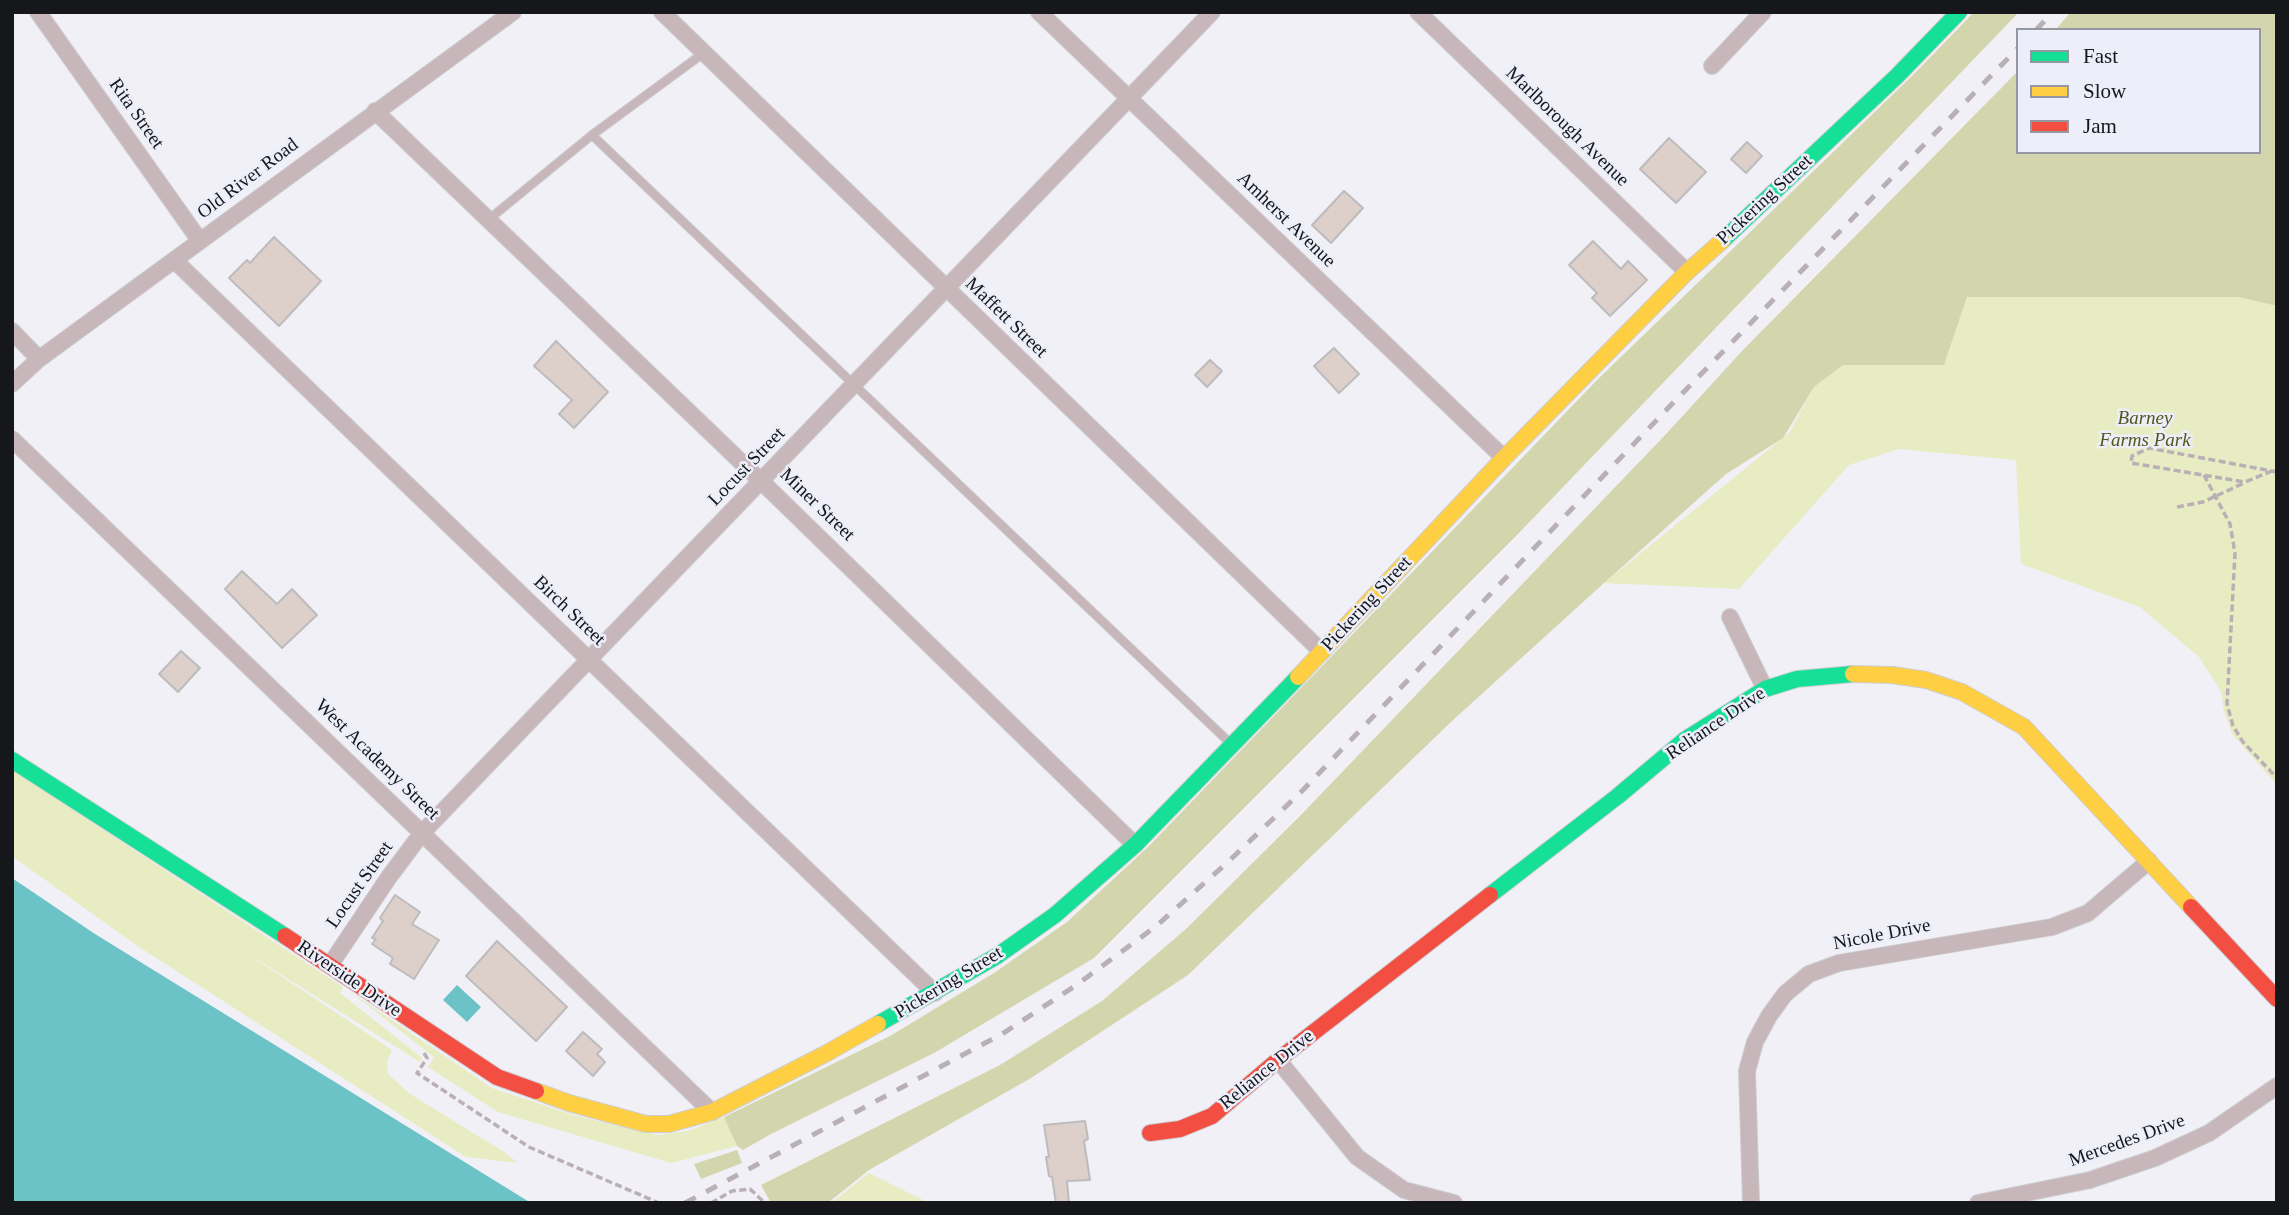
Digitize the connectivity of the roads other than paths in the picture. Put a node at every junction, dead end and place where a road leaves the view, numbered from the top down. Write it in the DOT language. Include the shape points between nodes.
graph roads {
  1 [pos="38,12"];
  2 [pos="662,12"];
  3 [pos="1039,12"];
  4 [pos="1212,12"];
  5 [pos="1418,12"];
  6 [pos="1763,12"];
  7 [pos="1959,12"];
  8 [pos="509,14"];
  9 [pos="705,52"];
  10 [pos="1712,66"];
  11 [pos="1130,99"];
  12 [pos="375,111"];
  13 [pos="592,135"];
  14 [pos="488,220"];
  15 [pos="200,241"];
  16 [pos="174,260"];
  17 [pos="1687,272"];
  18 [pos="946,289"];
  19 [pos="12,331"];
  20 [pos="39,359"];
  21 [pos="12,384"];
  22 [pos="854,386"];
  23 [pos="12,439"];
  24 [pos="1504,457"];
  25 [pos="762,482"];
  26 [pos="1730,617"];
  27 [pos="1322,652"];
  28 [pos="589,660"];
  29 [pos="1765,689"];
  30 [pos="1233,745"];
  31 [pos="12,760"];
  32 [pos="422,833"];
  33 [pos="1135,845"];
  34 [pos="2149,861"];
  35 [pos="330,965"];
  36 [pos="934,993"];
  37 [pos="2277,999"];
  38 [pos="1278,1060"];
  39 [pos="2277,1086"];
  40 [pos="712,1112"];
  41 [pos="1150,1133"];
  42 [pos="1454,1203"];
  43 [pos="1751,1203"];
  44 [pos="1978,1203"];
  1 -- 15 [label="street, Rita Street"];
  2 -- 9 [label="street, Maffett Street"];
  3 -- 11 [label="street, Amherst Avenue"];
  4 -- 11 [label="street, Locust Street"];
  5 -- 17 [label="street, Marlborough Avenue"];
  6 -- 10 [label="street"];
  7 -- 17 [label="street, Pickering Street" via="1800,169"];
  8 -- 12 [label="street, Old River Road"];
  9 -- 13 [label="lane"];
  9 -- 18 [label="street, Maffett Street"];
  11 -- 18 [label="street, Locust Street"];
  11 -- 24 [label="street, Amherst Avenue"];
  12 -- 14 [label="street, Miner Street"];
  12 -- 15 [label="street, Old River Road"];
  13 -- 14 [label="lane"];
  13 -- 22 [label="lane"];
  14 -- 25 [label="street, Miner Street"];
  15 -- 16 [label="street, Old River Road"];
  16 -- 20 [label="street, Old River Road"];
  16 -- 28 [label="street, Birch Street"];
  17 -- 24 [label="street, Pickering Street"];
  18 -- 22 [label="street, Locust Street"];
  18 -- 27 [label="street, Maffett Street"];
  19 -- 20 [label="street"];
  20 -- 21 [label="street, Old River Road"];
  22 -- 25 [label="street, Locust Street"];
  22 -- 30 [label="lane"];
  23 -- 32 [label="street, West Academy Street"];
  24 -- 27 [label="street, Pickering Street"];
  25 -- 28 [label="street, Locust Street"];
  25 -- 33 [label="street, Miner Street"];
  26 -- 29 [label="street"];
  27 -- 30 [label="street, Pickering Street"];
  28 -- 32 [label="street, Locust Street"];
  28 -- 36 [label="street, Birch Street"];
  29 -- 34 [label="street, Reliance Drive" via="1797,678 1836,674 1892,675 1962,692 2024,727"];
  29 -- 38 [label="street, Reliance Drive" via="1686,739"];
  30 -- 33 [label="street, Pickering Street"];
  31 -- 35 [label="street, Riverside Drive"];
  32 -- 35 [label="street, Locust Street"];
  32 -- 40 [label="street, West Academy Street"];
  33 -- 36 [label="street, Pickering Street" via="1055,915"];
  34 -- 37 [label="street, Reliance Drive"];
  34 -- 43 [label="street, Nicole Drive" via="2088,913 2052,927 1839,963 1809,974 1769,1016 1747,1070"];
  35 -- 40 [label="street, Riverside Drive" via="497,1077 530,1091 646,1124 670,1124"];
  36 -- 40 [label="street, Pickering Street"];
  38 -- 41 [label="street, Reliance Drive" via="1212,1116 1180,1129"];
  38 -- 42 [label="street" via="1357,1157 1404,1190"];
  39 -- 44 [label="street, Mercedes Drive" via="2209,1133 2155,1158 2090,1180"];
}
